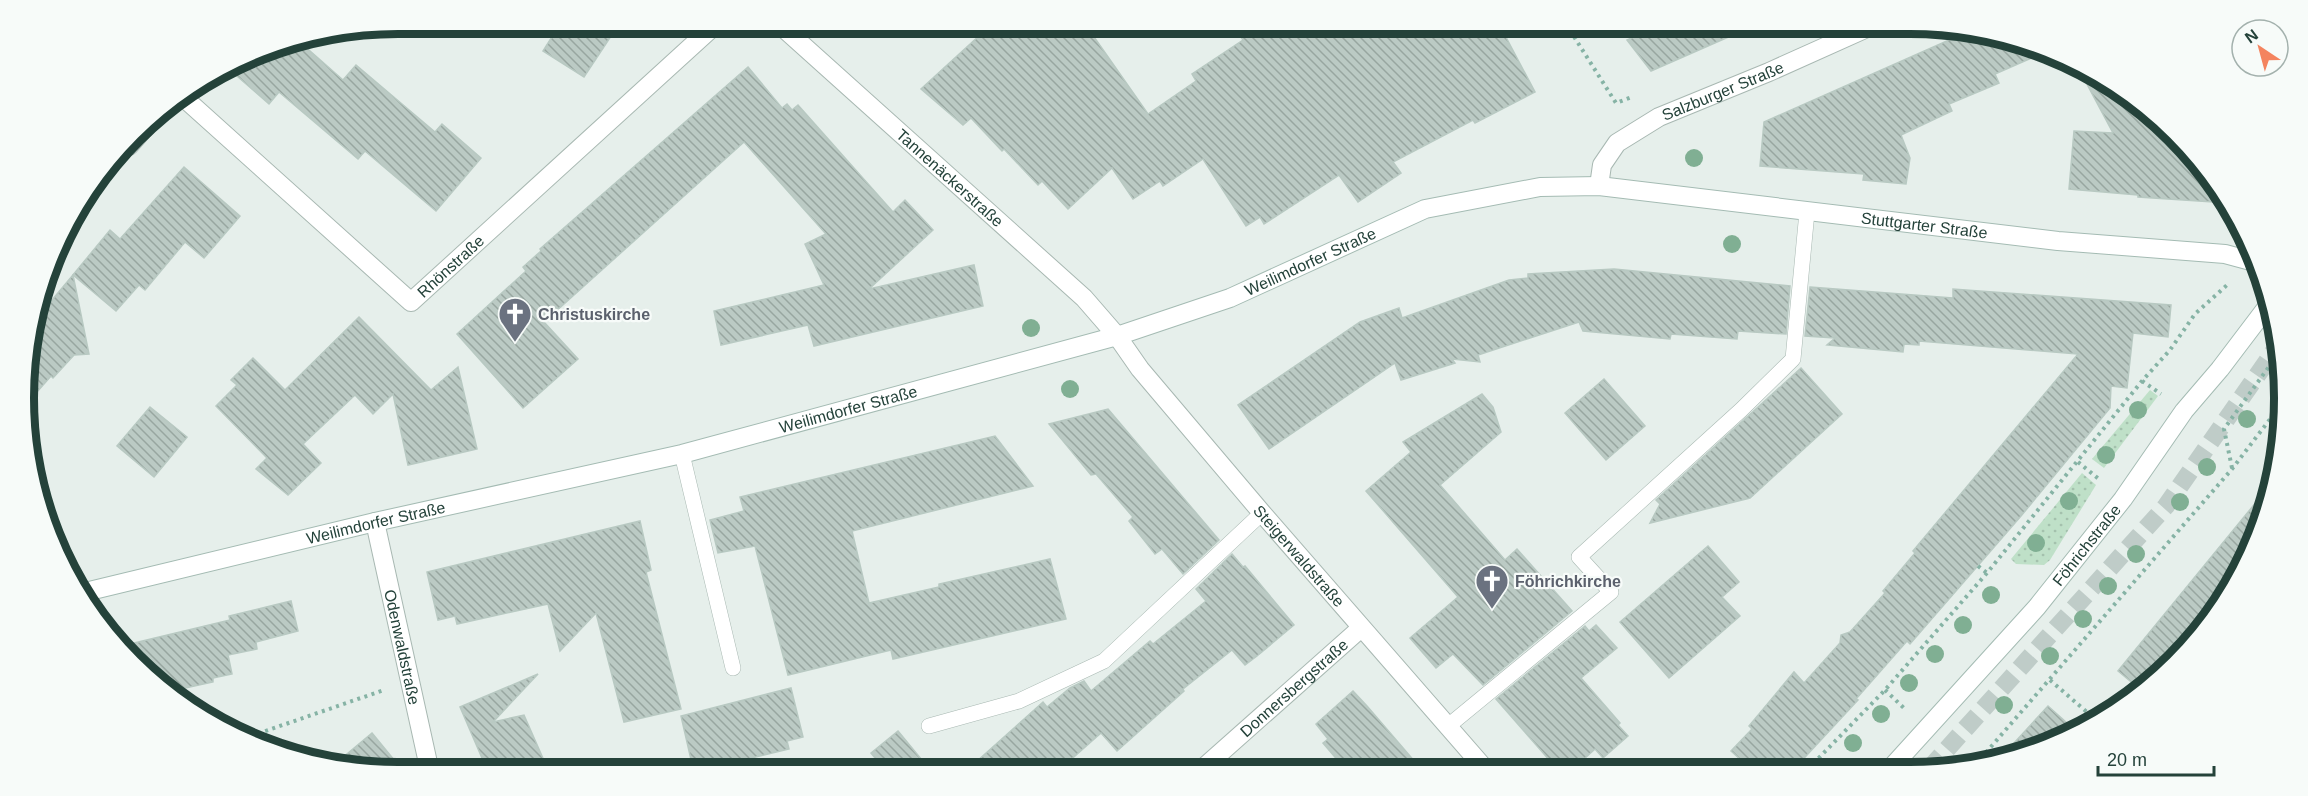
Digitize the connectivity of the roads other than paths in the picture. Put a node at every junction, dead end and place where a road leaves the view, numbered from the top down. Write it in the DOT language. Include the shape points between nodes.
graph roads {
  1 [pos="705,34"];
  2 [pos="790,34"];
  3 [pos="1854,34"];
  4 [pos="188,102"];
  5 [pos="1599,186"];
  6 [pos="1807,212"];
  7 [pos="2246,260"];
  8 [pos="2263,311"];
  9 [pos="1117,336"];
  10 [pos="682,454"];
  11 [pos="1262,513"];
  12 [pos="375,522"];
  13 [pos="90,591"];
  14 [pos="1361,628"];
  15 [pos="733,668"];
  16 [pos="928,726"];
  17 [pos="1447,727"];
  18 [pos="428,762"];
  19 [pos="1210,762"];
  20 [pos="1479,762"];
  21 [pos="1896,762"];
  1 -- 4 [label="street, Rhönstraße" via="411,302"];
  2 -- 9 [label="street, Tannenäckerstraße" via="1084,298"];
  3 -- 5 [label="street, Salzburger Straße" via="1659,117 1617,143 1602,165"];
  5 -- 6 [label="street, Stuttgarter Straße"];
  5 -- 9 [label="street, Weilimdorfer Straße" via="1540,187 1425,209 1230,298"];
  6 -- 7 [label="street, Stuttgarter Straße" via="2058,241 2225,254"];
  6 -- 17 [label="lane" via="1793,360 1580,557 1611,592"];
  8 -- 21 [label="street, Föhrichstraße" via="2037,607"];
  9 -- 10 [label="street, Weilimdorfer Straße"];
  9 -- 11 [label="street, Steigerwaldstraße" via="1140,369"];
  10 -- 12 [label="street, Weilimdorfer Straße"];
  10 -- 15 [label="lane"];
  11 -- 14 [label="street, Steigerwaldstraße"];
  11 -- 16 [label="lane" via="1104,661 1019,701"];
  12 -- 13 [label="street, Weilimdorfer Straße"];
  12 -- 18 [label="street, Odenwaldstraße"];
  14 -- 17 [label="street, Steigerwaldstraße"];
  14 -- 19 [label="street, Donnersbergstraße"];
  17 -- 20 [label="street, Steigerwaldstraße"];
}
